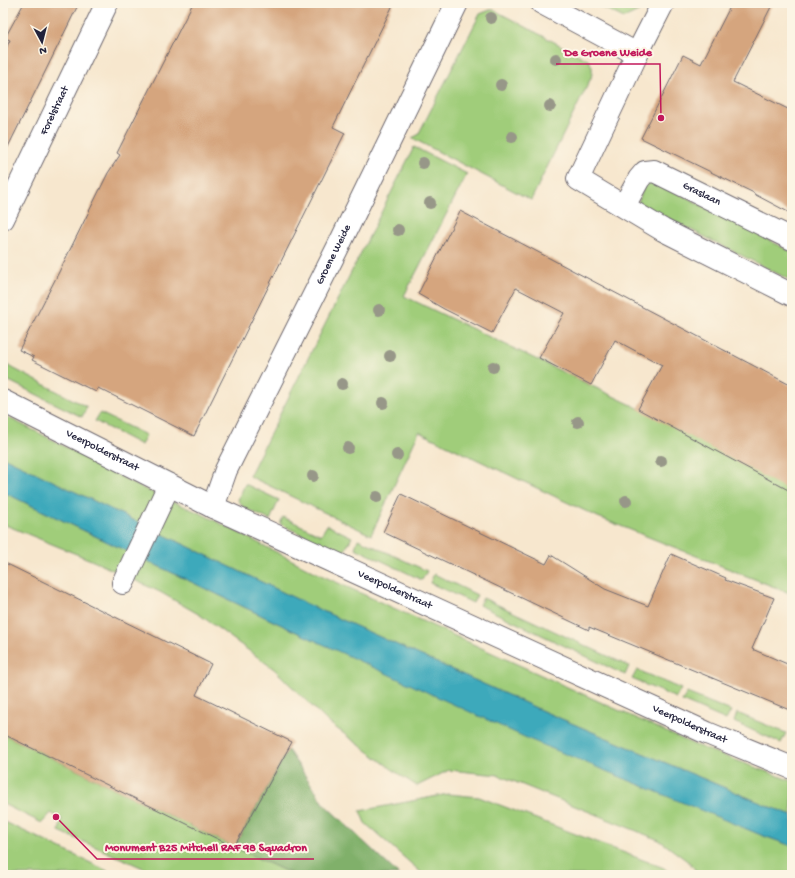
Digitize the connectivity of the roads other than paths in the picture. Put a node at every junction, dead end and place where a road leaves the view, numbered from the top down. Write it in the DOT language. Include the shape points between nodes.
graph roads {
  1 [pos="107,3"];
  2 [pos="457,3"];
  3 [pos="542,3"];
  4 [pos="663,3"];
  5 [pos="637,54"];
  6 [pos="624,206"];
  7 [pos="3,219"];
  8 [pos="792,239"];
  9 [pos="792,295"];
  10 [pos="3,401"];
  11 [pos="165,494"];
  12 [pos="214,507"];
  13 [pos="127,576"];
  14 [pos="792,768"];
  1 -- 7 [label="street, Forelstraat"];
  2 -- 12 [label="street, Groene Weide" via="226,470"];
  3 -- 5 [label="street"];
  4 -- 5 [label="street"];
  5 -- 6 [label="street" via="578,179"];
  6 -- 8 [label="street, Graslaan" via="644,172 654,171"];
  6 -- 9 [label="street" via="662,230"];
  10 -- 11 [label="street, Veerpolderstraat"];
  11 -- 12 [label="street, Veerpolderstraat"];
  11 -- 13 [label="street"];
  12 -- 14 [label="street, Veerpolderstraat" via="707,733"];
}
